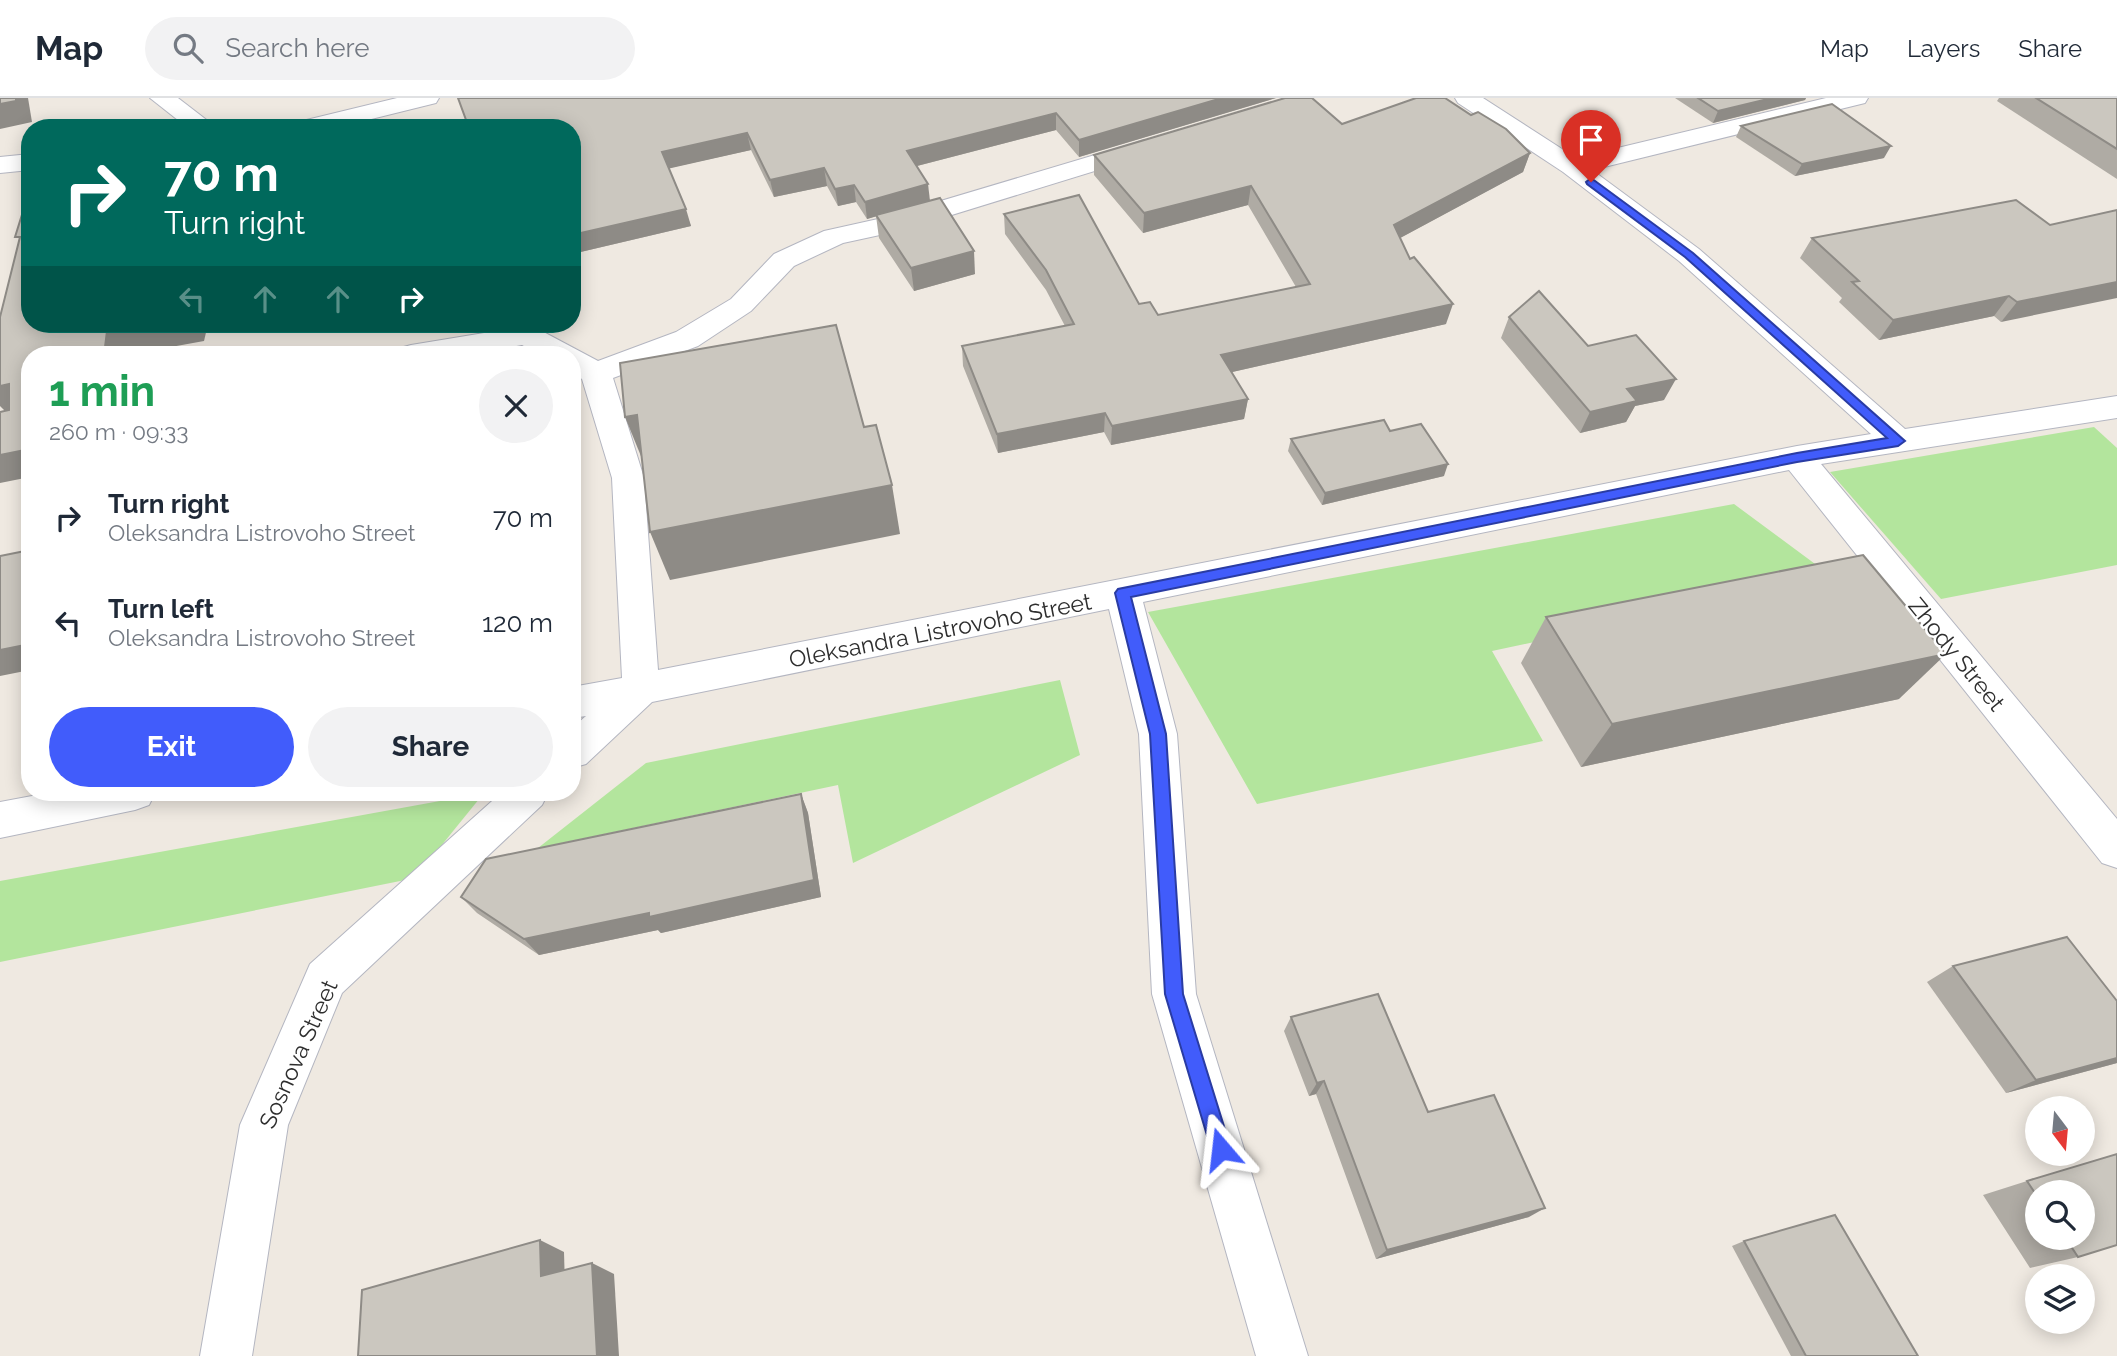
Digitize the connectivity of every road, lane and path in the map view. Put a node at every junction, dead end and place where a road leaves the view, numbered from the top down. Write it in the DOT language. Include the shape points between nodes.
graph roads {
  1 [pos="162,98"];
  2 [pos="427,98"];
  3 [pos="1467,98"];
  4 [pos="1856,98"];
  5 [pos="192,119"];
  6 [pos="340,119"];
  7 [pos="1167,141"];
  8 [pos="21,163"];
  9 [pos="0,165"];
  10 [pos="1572,167"];
  11 [pos="505,333"];
  12 [pos="524,333"];
  13 [pos="450,346"];
  14 [pos="547,346"];
  15 [pos="584,366"];
  16 [pos="2117,407"];
  17 [pos="1898,441"];
  18 [pos="1797,457"];
  19 [pos="1123,593"];
  20 [pos="641,689"];
  21 [pos="581,701"];
  22 [pos="581,744"];
  23 [pos="95,801"];
  24 [pos="519,801"];
  25 [pos="0,820"];
  26 [pos="2117,850"];
  27 [pos="226,1356"];
  28 [pos="1282,1356"];
  1 -- 5 [label="street"];
  2 -- 6 [label="street"];
  3 -- 10 [label="street"];
  4 -- 10 [label="street"];
  7 -- 15 [label="street" via="893,224 834,237 784,260 741,305 687,339"];
  8 -- 9 [label="street"];
  10 -- 17 [label="street" via="1689,255"];
  11 -- 13 [label="street"];
  12 -- 14 [label="street"];
  15 -- 20 [label="street" via="628,478"];
  16 -- 17 [label="street, Oleksandra Listrovoho Street"];
  17 -- 18 [label="street, Oleksandra Listrovoho Street"];
  18 -- 19 [label="street, Oleksandra Listrovoho Street"];
  18 -- 26 [label="street, Zhody Street"];
  19 -- 20 [label="street, Oleksandra Listrovoho Street"];
  19 -- 28 [label="street" via="1158,734 1174,994"];
  20 -- 21 [label="street, Oleksandra Listrovoho Street"];
  20 -- 22 [label="street"];
  23 -- 25 [label="street"];
  24 -- 27 [label="street, Sosnova Street" via="326,979 264,1125"];
}
